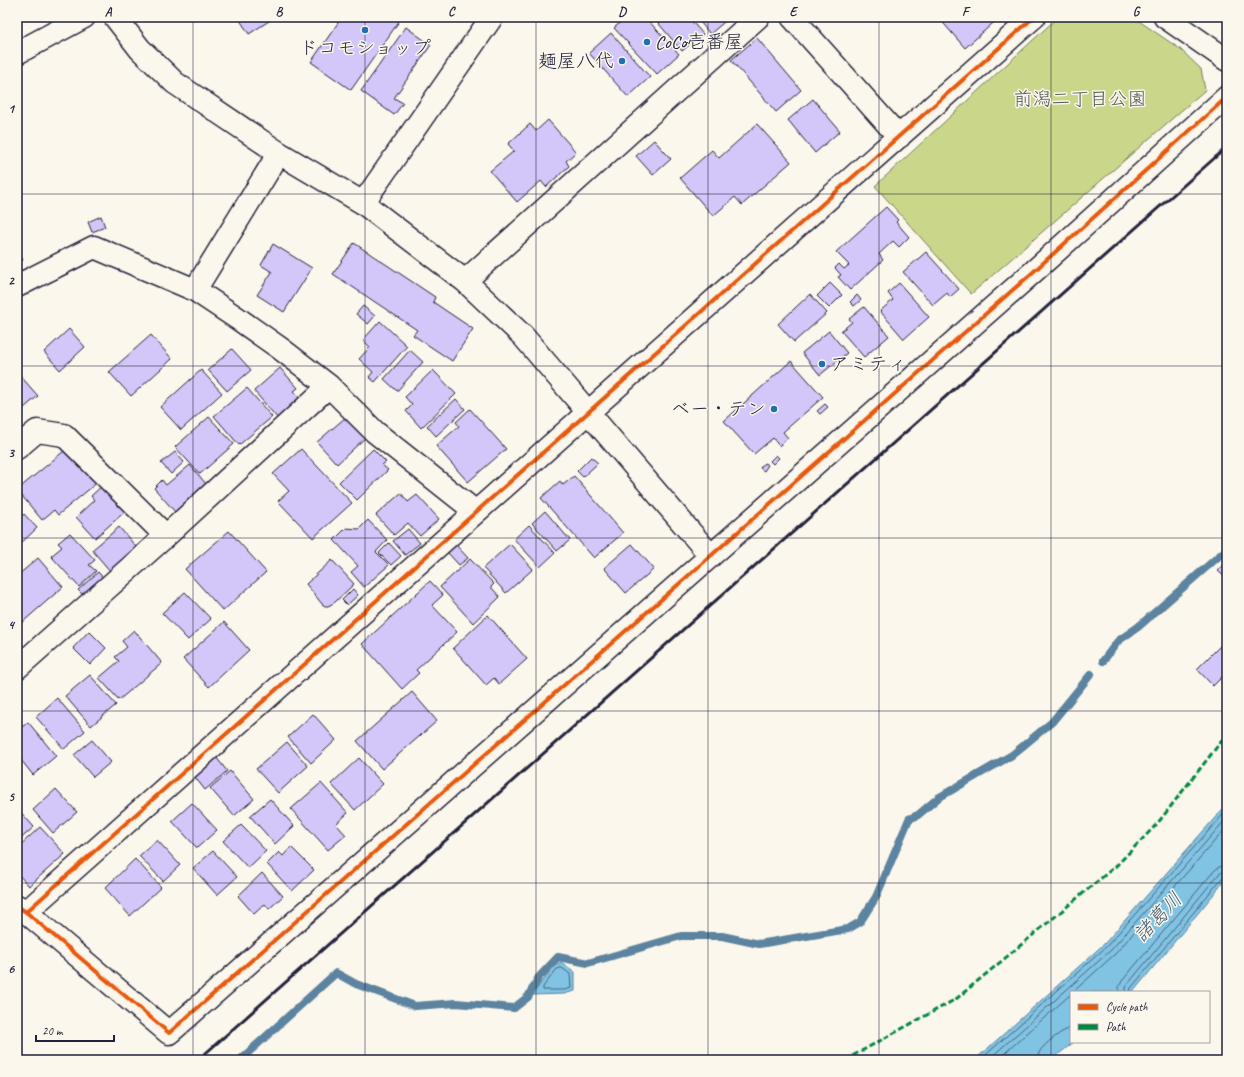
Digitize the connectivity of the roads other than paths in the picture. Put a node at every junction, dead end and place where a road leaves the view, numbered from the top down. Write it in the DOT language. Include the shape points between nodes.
graph roads {
  1 [pos="84,17"];
  2 [pos="115,17"];
  3 [pos="492,17"];
  4 [pos="758,17"];
  5 [pos="792,17"];
  6 [pos="1034,17"];
  7 [pos="1165,17"];
  8 [pos="17,53"];
  9 [pos="1227,60"];
  10 [pos="1227,97"];
  11 [pos="899,137"];
  12 [pos="279,153"];
  13 [pos="363,203"];
  14 [pos="465,281"];
  15 [pos="17,286"];
  16 [pos="195,290"];
  17 [pos="329,386"];
  18 [pos="587,412"];
  19 [pos="17,448"];
  20 [pos="476,512"];
  21 [pos="166,536"];
  22 [pos="710,556"];
  23 [pos="17,668"];
  24 [pos="21,909"];
  1 -- 8 [label="street"];
  2 -- 12 [label="street" via="140,49 175,83"];
  3 -- 13 [label="street"];
  4 -- 14 [label="street"];
  5 -- 11 [label="street"];
  6 -- 11 [label="street"];
  7 -- 9 [label="street"];
  10 -- 22 [label="street" via="1032,273"];
  11 -- 18 [label="street"];
  12 -- 13 [label="street"];
  12 -- 16 [label="street"];
  13 -- 14 [label="street"];
  14 -- 18 [label="street" via="523,336"];
  15 -- 16 [label="street" via="94,247"];
  16 -- 17 [label="street" via="281,349"];
  17 -- 20 [label="street" via="375,432"];
  17 -- 21 [label="street"];
  18 -- 20 [label="street"];
  18 -- 22 [label="street"];
  19 -- 21 [label="street" via="36,431 64,435"];
  20 -- 24 [label="street"];
  21 -- 23 [label="street"];
  22 -- 24 [label="street" via="168,1033"];
}
